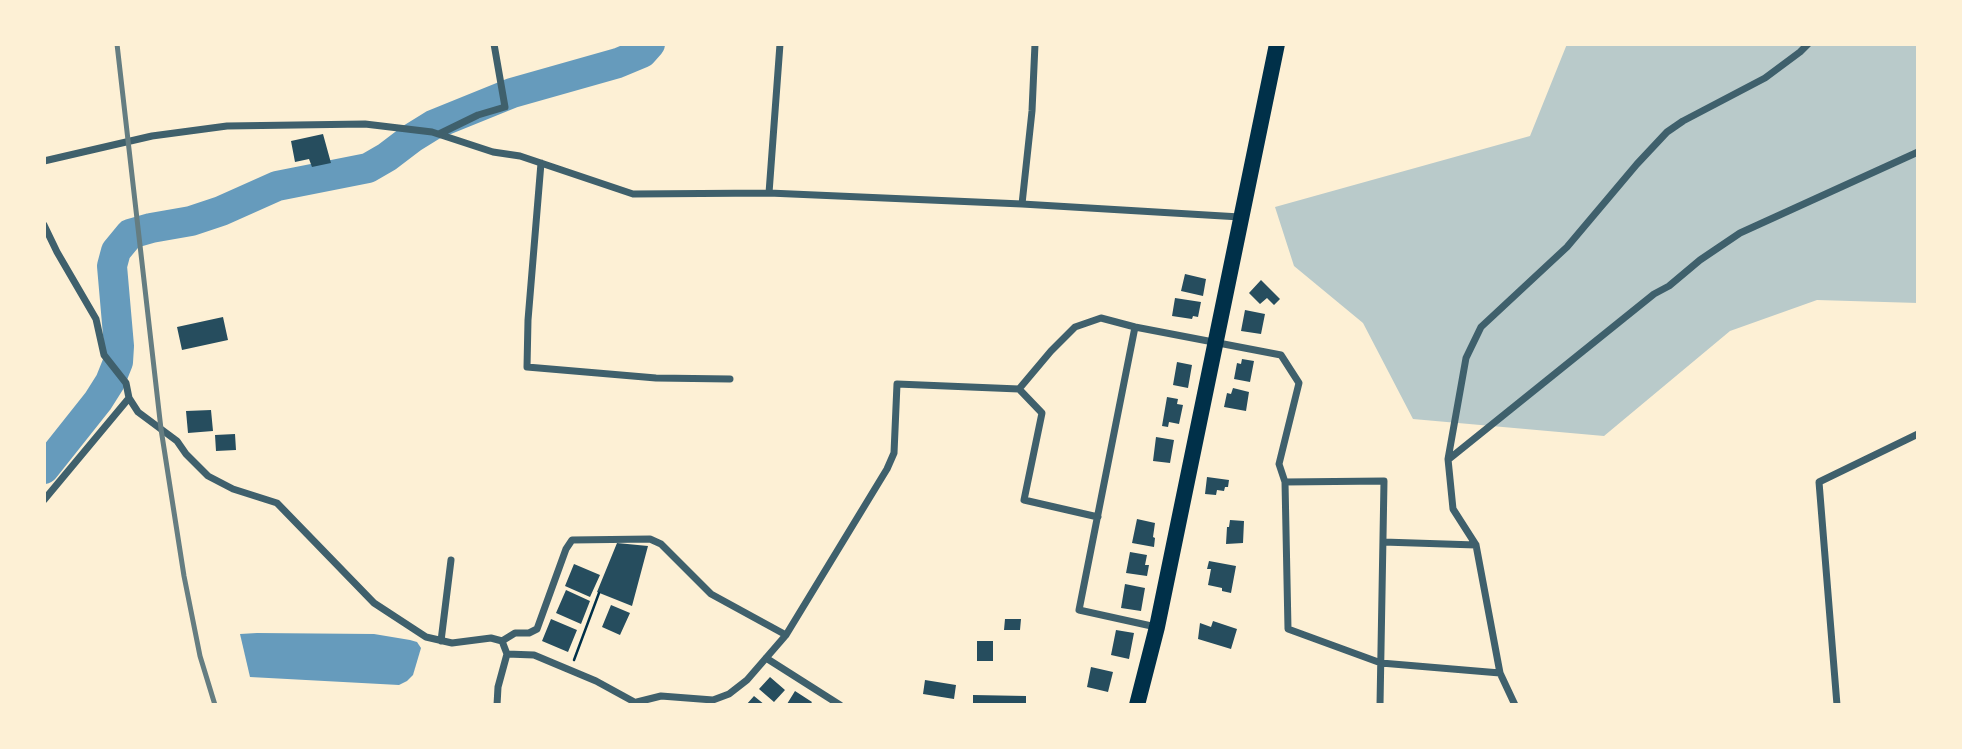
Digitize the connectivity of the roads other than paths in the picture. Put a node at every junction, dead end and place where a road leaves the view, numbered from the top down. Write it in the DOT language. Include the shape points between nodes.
graph roads {
  1 [pos="494,44"];
  2 [pos="780,44"];
  3 [pos="1035,44"];
  4 [pos="1277,44"];
  5 [pos="1808,44"];
  6 [pos="435,133"];
  7 [pos="1918,152"];
  8 [pos="44,161"];
  9 [pos="541,163"];
  10 [pos="769,193"];
  11 [pos="1022,204"];
  12 [pos="1240,217"];
  13 [pos="44,225"];
  14 [pos="1135,327"];
  15 [pos="1215,344"];
  16 [pos="730,379"];
  17 [pos="1019,389"];
  18 [pos="129,398"];
  19 [pos="1918,433"];
  20 [pos="1448,459"];
  21 [pos="1285,482"];
  22 [pos="44,500"];
  23 [pos="1098,517"];
  24 [pos="1383,542"];
  25 [pos="1476,545"];
  26 [pos="451,560"];
  27 [pos="1157,627"];
  28 [pos="786,635"];
  29 [pos="441,640"];
  30 [pos="502,641"];
  31 [pos="507,654"];
  32 [pos="766,658"];
  33 [pos="1381,663"];
  34 [pos="1500,673"];
  35 [pos="723,696"];
  36 [pos="638,704"];
  37 [pos="497,705"];
  38 [pos="727,705"];
  39 [pos="840,705"];
  40 [pos="1137,705"];
  41 [pos="1380,705"];
  42 [pos="1515,705"];
  43 [pos="1837,705"];
  1 -- 6 [label="street" via="505,107"];
  2 -- 10 [label="street"];
  3 -- 11 [label="street"];
  4 -- 12 [label="highway"];
  5 -- 20 [label="street" via="1765,78 1667,132 1567,247 1481,327 1466,358"];
  6 -- 8 [label="street" via="365,124 227,126 152,136"];
  6 -- 9 [label="street"];
  7 -- 20 [label="street" via="1740,233 1654,294"];
  9 -- 10 [label="street" via="633,194"];
  9 -- 16 [label="street" via="527,367 656,379"];
  10 -- 11 [label="street"];
  11 -- 12 [label="street"];
  12 -- 15 [label="highway"];
  13 -- 18 [label="street" via="96,320 104,355 126,383"];
  14 -- 15 [label="street"];
  14 -- 17 [label="street" via="1101,318 1075,327"];
  14 -- 23 [label="street"];
  15 -- 21 [label="street" via="1281,355 1299,383 1279,464"];
  15 -- 27 [label="highway"];
  17 -- 23 [label="street" via="1042,413 1024,500"];
  17 -- 28 [label="street" via="897,384 894,453"];
  18 -- 22 [label="street"];
  18 -- 29 [label="street" via="138,412 177,441 208,476 276,503 374,603 426,637"];
  19 -- 43 [label="street" via="1819,482"];
  20 -- 25 [label="street" via="1453,509"];
  21 -- 24 [label="street" via="1384,481"];
  21 -- 33 [label="street" via="1288,629"];
  23 -- 27 [label="street" via="1079,610"];
  24 -- 25 [label="street"];
  24 -- 33 [label="street"];
  25 -- 34 [label="street"];
  26 -- 29 [label="street"];
  27 -- 40 [label="highway"];
  28 -- 30 [label="street" via="711,594 650,538 572,540 537,629"];
  28 -- 32 [label="street"];
  29 -- 30 [label="street"];
  30 -- 31 [label="street"];
  31 -- 36 [label="street" via="534,655"];
  31 -- 37 [label="street"];
  32 -- 35 [label="street" via="747,681"];
  32 -- 39 [label="street"];
  33 -- 34 [label="street"];
  33 -- 41 [label="street"];
  34 -- 42 [label="street"];
  35 -- 36 [label="street" via="713,700 661,696"];
  35 -- 38 [label="street"];
}
